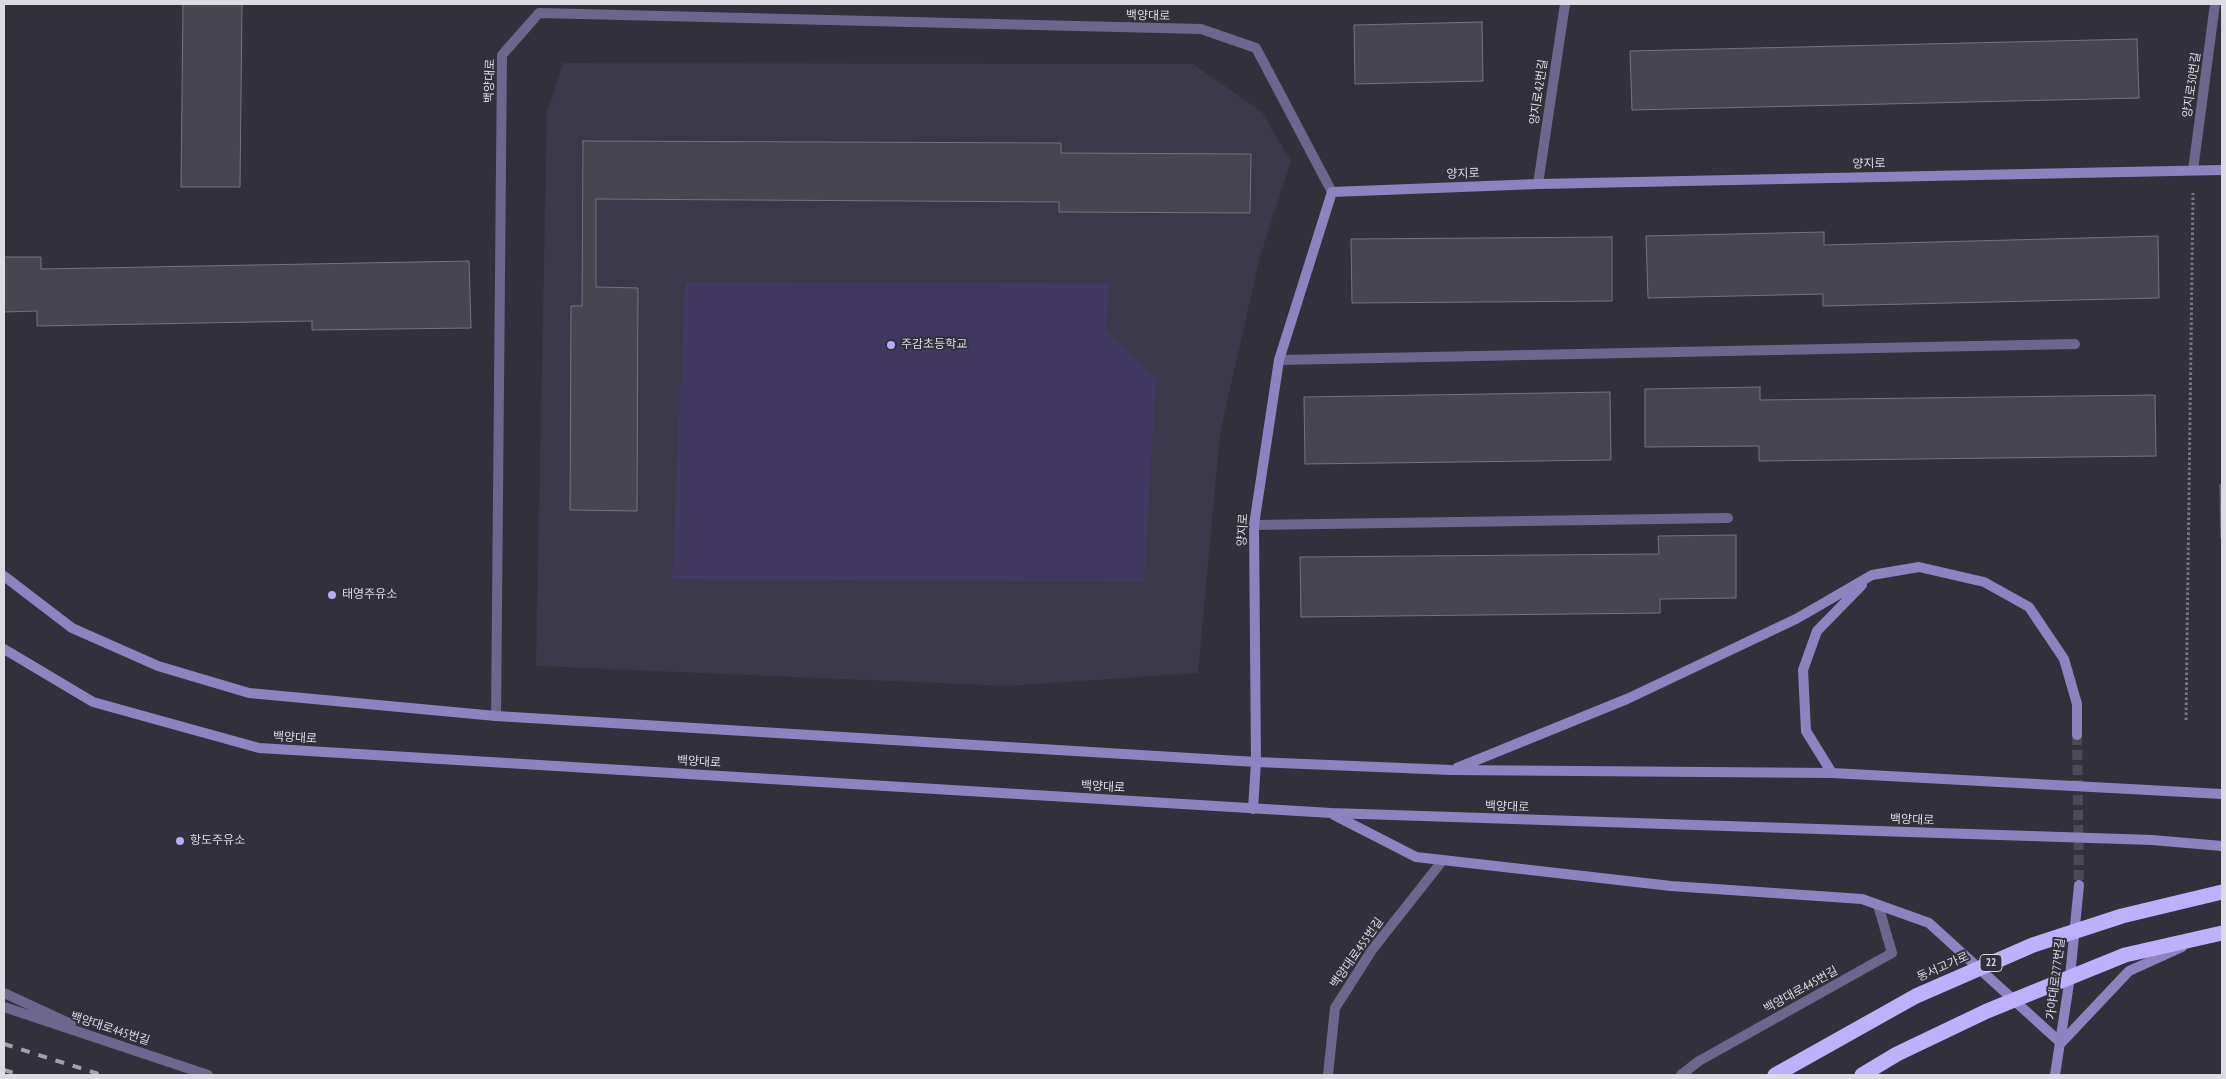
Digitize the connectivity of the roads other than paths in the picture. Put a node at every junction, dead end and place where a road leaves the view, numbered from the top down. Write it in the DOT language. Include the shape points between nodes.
graph roads {
  1 [pos="1565,4"];
  2 [pos="2215,4"];
  3 [pos="2193,170"];
  4 [pos="2222,170"];
  5 [pos="1538,184"];
  6 [pos="1332,192"];
  7 [pos="2075,344"];
  8 [pos="1279,360"];
  9 [pos="1728,518"];
  10 [pos="1254,525"];
  11 [pos="1872,575"];
  12 [pos="4,576"];
  13 [pos="4,649"];
  14 [pos="496,716"];
  15 [pos="2077,735"];
  16 [pos="1256,762"];
  17 [pos="1451,770"];
  18 [pos="1832,773"];
  19 [pos="2222,794"];
  20 [pos="1253,809"];
  21 [pos="1331,813"];
  22 [pos="2222,846"];
  23 [pos="1443,860"];
  24 [pos="2079,885"];
  25 [pos="2222,892"];
  26 [pos="1878,905"];
  27 [pos="2222,929"];
  28 [pos="2222,933"];
  29 [pos="4,993"];
  30 [pos="4,1007"];
  31 [pos="112,1043"];
  32 [pos="2060,1043"];
  33 [pos="208,1075"];
  34 [pos="1328,1075"];
  35 [pos="1681,1075"];
  36 [pos="1775,1075"];
  37 [pos="1862,1075"];
  38 [pos="2055,1075"];
  1 -- 5 [label="street, 양지로42번길"];
  2 -- 3 [label="street, 양지로30번길"];
  3 -- 4 [label="main road, 양지로"];
  3 -- 5 [label="main road, 양지로"];
  5 -- 6 [label="main road, 양지로"];
  6 -- 8 [label="main road, 양지로"];
  6 -- 14 [label="street, 백양대로" via="1256,48 1201,30 539,13 502,55"];
  7 -- 8 [label="street"];
  8 -- 10 [label="main road, 양지로"];
  9 -- 10 [label="street"];
  10 -- 16 [label="main road, 양지로"];
  11 -- 15 [label="main road" via="1919,567 1984,582 2029,607 2064,659 2077,704"];
  11 -- 17 [label="main road" via="1796,619 1627,700"];
  11 -- 18 [label="main road" via="1817,631 1804,670 1806,731"];
  12 -- 14 [label="main road" via="72,628 158,666 249,693"];
  13 -- 20 [label="main road, 백양대로" via="93,702 259,748"];
  14 -- 16 [label="main road"];
  16 -- 17 [label="main road"];
  16 -- 20 [label="main road, 양지로"];
  17 -- 18 [label="main road"];
  18 -- 19 [label="main road"];
  20 -- 21 [label="main road, 백양대로"];
  21 -- 22 [label="main road, 백양대로" via="2142,840"];
  21 -- 23 [label="main road" via="1416,857"];
  23 -- 26 [label="main road" via="1671,886 1862,899"];
  23 -- 34 [label="street, 백양대로455번길" via="1372,950 1335,1008"];
  24 -- 32 [label="main road, 가야대로277번길"];
  25 -- 36 [label="highway, 동서고가로 / 22, bridge" via="2122,916 2033,945 1916,996"];
  26 -- 32 [label="main road" via="1929,923"];
  26 -- 35 [label="street, 백양대로445번길" via="1892,953 1699,1061"];
  27 -- 32 [label="main road" via="2129,971"];
  28 -- 37 [label="highway, bridge" via="2125,954 1987,1011 1897,1054"];
  29 -- 31 [label="street"];
  30 -- 31 [label="street, 백양대로445번길"];
  31 -- 33 [label="street, 백양대로445번길"];
  32 -- 38 [label="main road, 가야대로277번길"];
}
